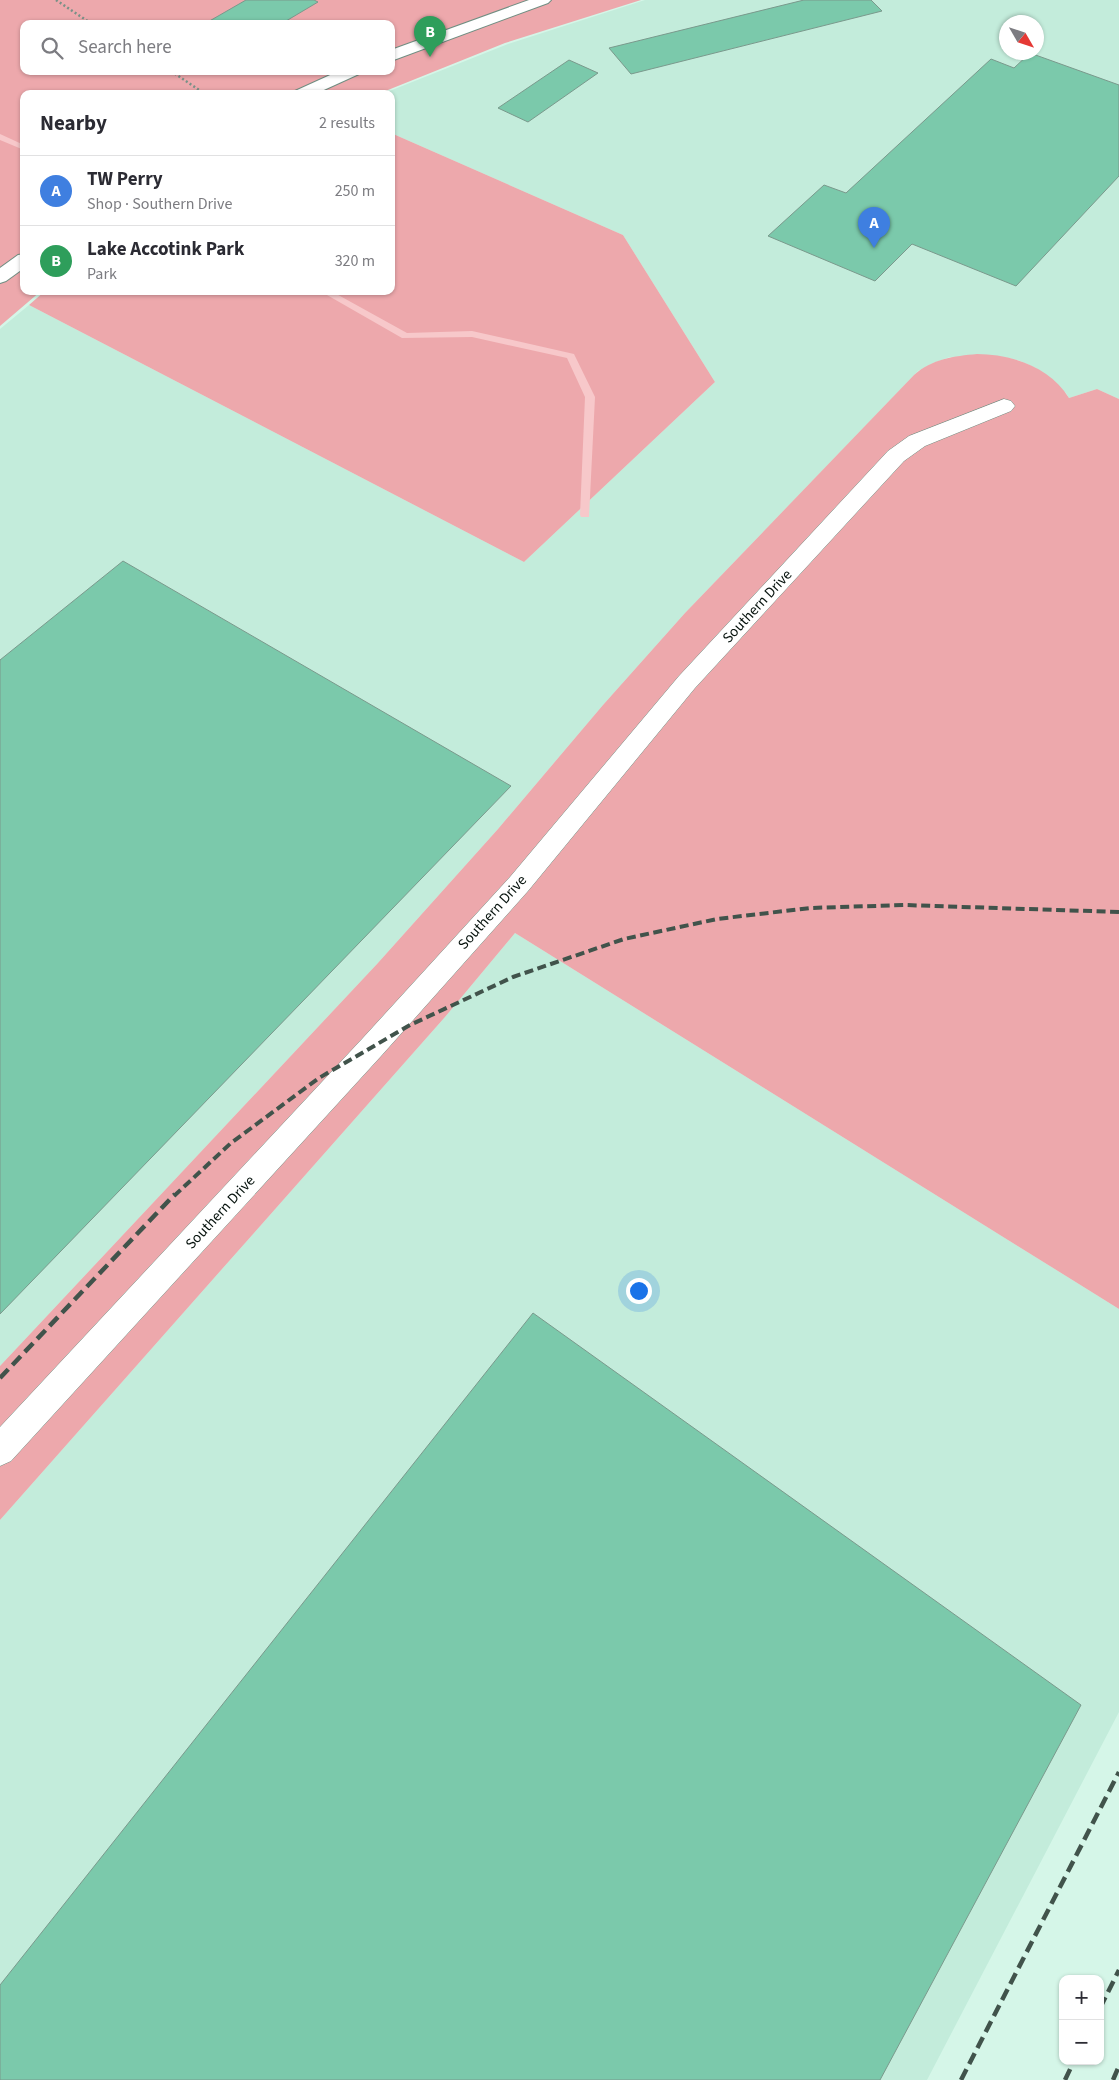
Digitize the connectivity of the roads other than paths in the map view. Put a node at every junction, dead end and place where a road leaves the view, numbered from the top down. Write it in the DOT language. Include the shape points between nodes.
graph roads {
  1 [pos="543,0"];
  2 [pos="395,55"];
  3 [pos="344,75"];
  4 [pos="310,90"];
  5 [pos="20,263"];
  6 [pos="0,277"];
  7 [pos="1004,406"];
  8 [pos="0,1450"];
  1 -- 2 [label="lane"];
  3 -- 4 [label="lane"];
  5 -- 6 [label="lane"];
  7 -- 8 [label="street, Southern Drive" via="917,441 896,456 688,682 519,884"];
}
